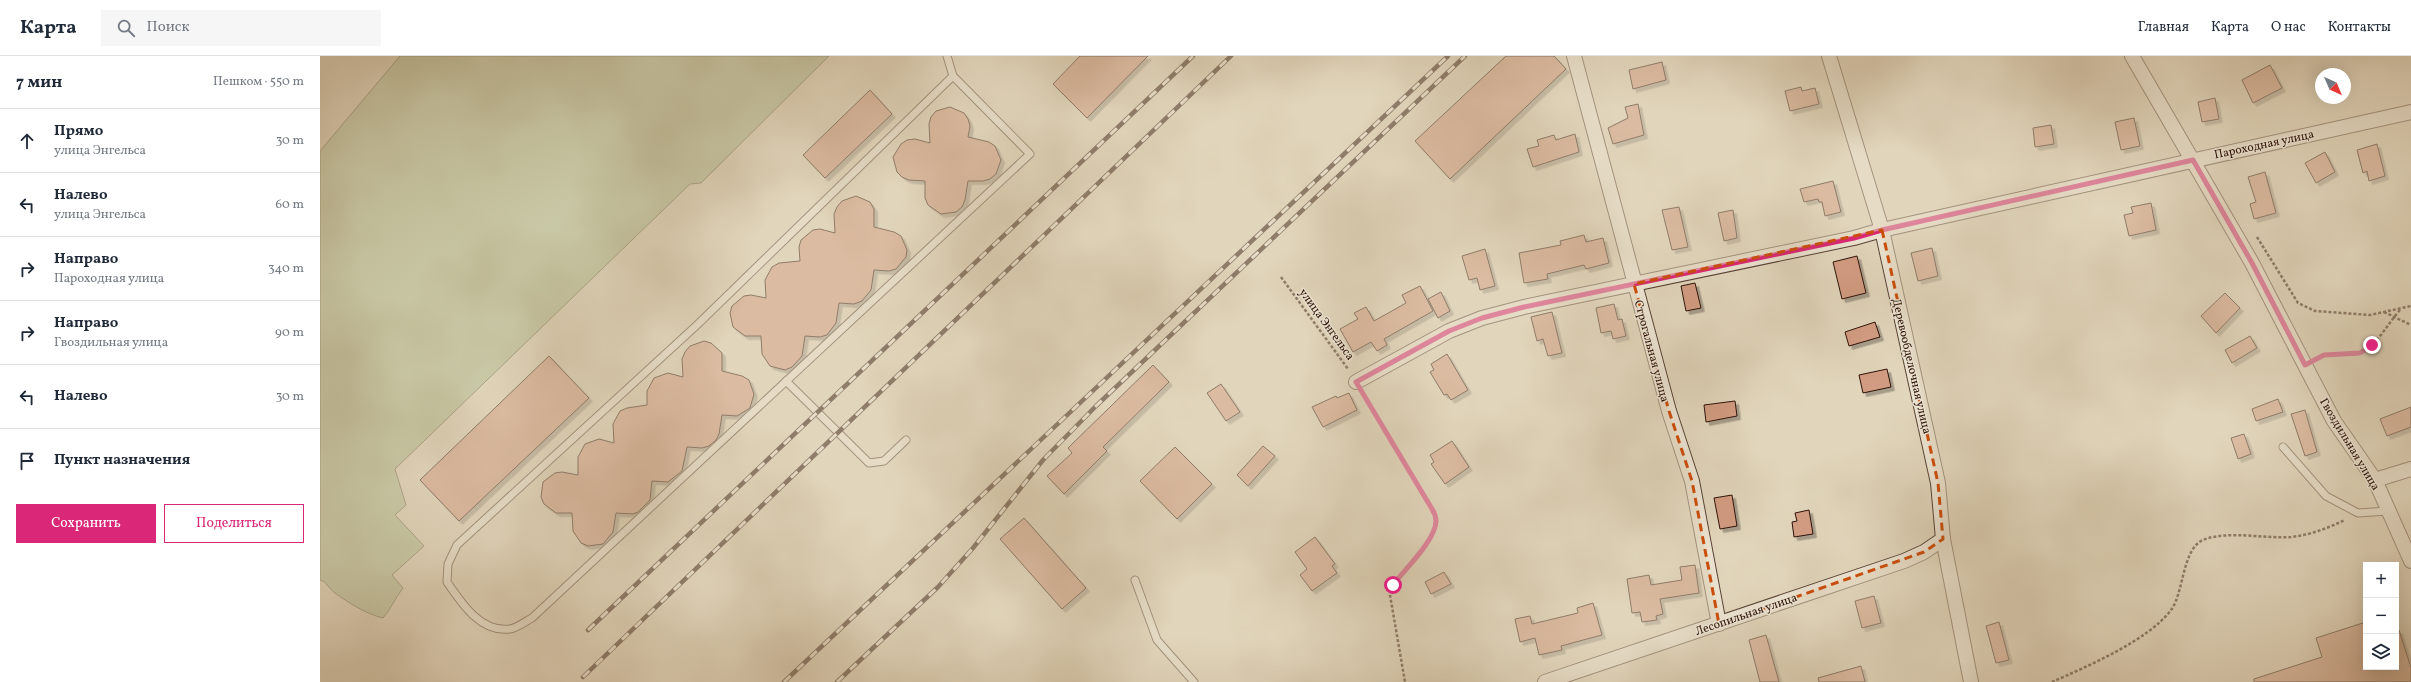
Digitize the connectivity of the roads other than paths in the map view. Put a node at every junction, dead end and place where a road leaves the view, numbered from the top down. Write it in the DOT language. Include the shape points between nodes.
graph roads {
  1 [pos="947,56"];
  2 [pos="1574,56"];
  3 [pos="1830,56"];
  4 [pos="2132,56"];
  5 [pos="953,76"];
  6 [pos="2411,112"];
  7 [pos="2193,160"];
  8 [pos="1882,230"];
  9 [pos="1634,284"];
  10 [pos="786,381"];
  11 [pos="1356,382"];
  12 [pos="906,440"];
  13 [pos="2283,447"];
  14 [pos="2411,469"];
  15 [pos="2375,480"];
  16 [pos="2388,511"];
  17 [pos="1943,539"];
  18 [pos="2411,561"];
  19 [pos="1135,580"];
  20 [pos="1719,624"];
  21 [pos="1194,682"];
  22 [pos="1545,682"];
  23 [pos="1971,682"];
  1 -- 5 [label="lane"];
  2 -- 9 [label="street, Строгальная улица"];
  3 -- 8 [label="street, Деревообделочная улица"];
  4 -- 7 [label="street, Гвоздильная улица"];
  5 -- 10 [label="lane" via="1030,154"];
  5 -- 10 [label="lane" via="697,325 457,545 448,564 447,582 475,617 492,628 511,629 532,618"];
  6 -- 7 [label="street, Пароходная улица"];
  7 -- 8 [label="street, Пароходная улица"];
  7 -- 15 [label="street, Гвоздильная улица" via="2252,263 2334,421"];
  8 -- 9 [label="street, Пароходная улица"];
  8 -- 17 [label="street, Деревообделочная улица" via="1938,483"];
  9 -- 11 [label="street, Пароходная улица" via="1482,318 1449,331"];
  9 -- 20 [label="street, Строгальная улица" via="1669,412 1692,481"];
  10 -- 12 [label="lane" via="868,463 884,461"];
  13 -- 16 [label="lane" via="2326,496 2358,514"];
  14 -- 15 [label="street"];
  15 -- 16 [label="street, Гвоздильная улица"];
  16 -- 18 [label="street, Гвоздильная улица"];
  17 -- 20 [label="street, Лесопильная улица" via="1904,561"];
  17 -- 23 [label="street, Деревообделочная улица"];
  19 -- 21 [label="lane" via="1156,640"];
  20 -- 22 [label="street, Лесопильная улица"];
}
